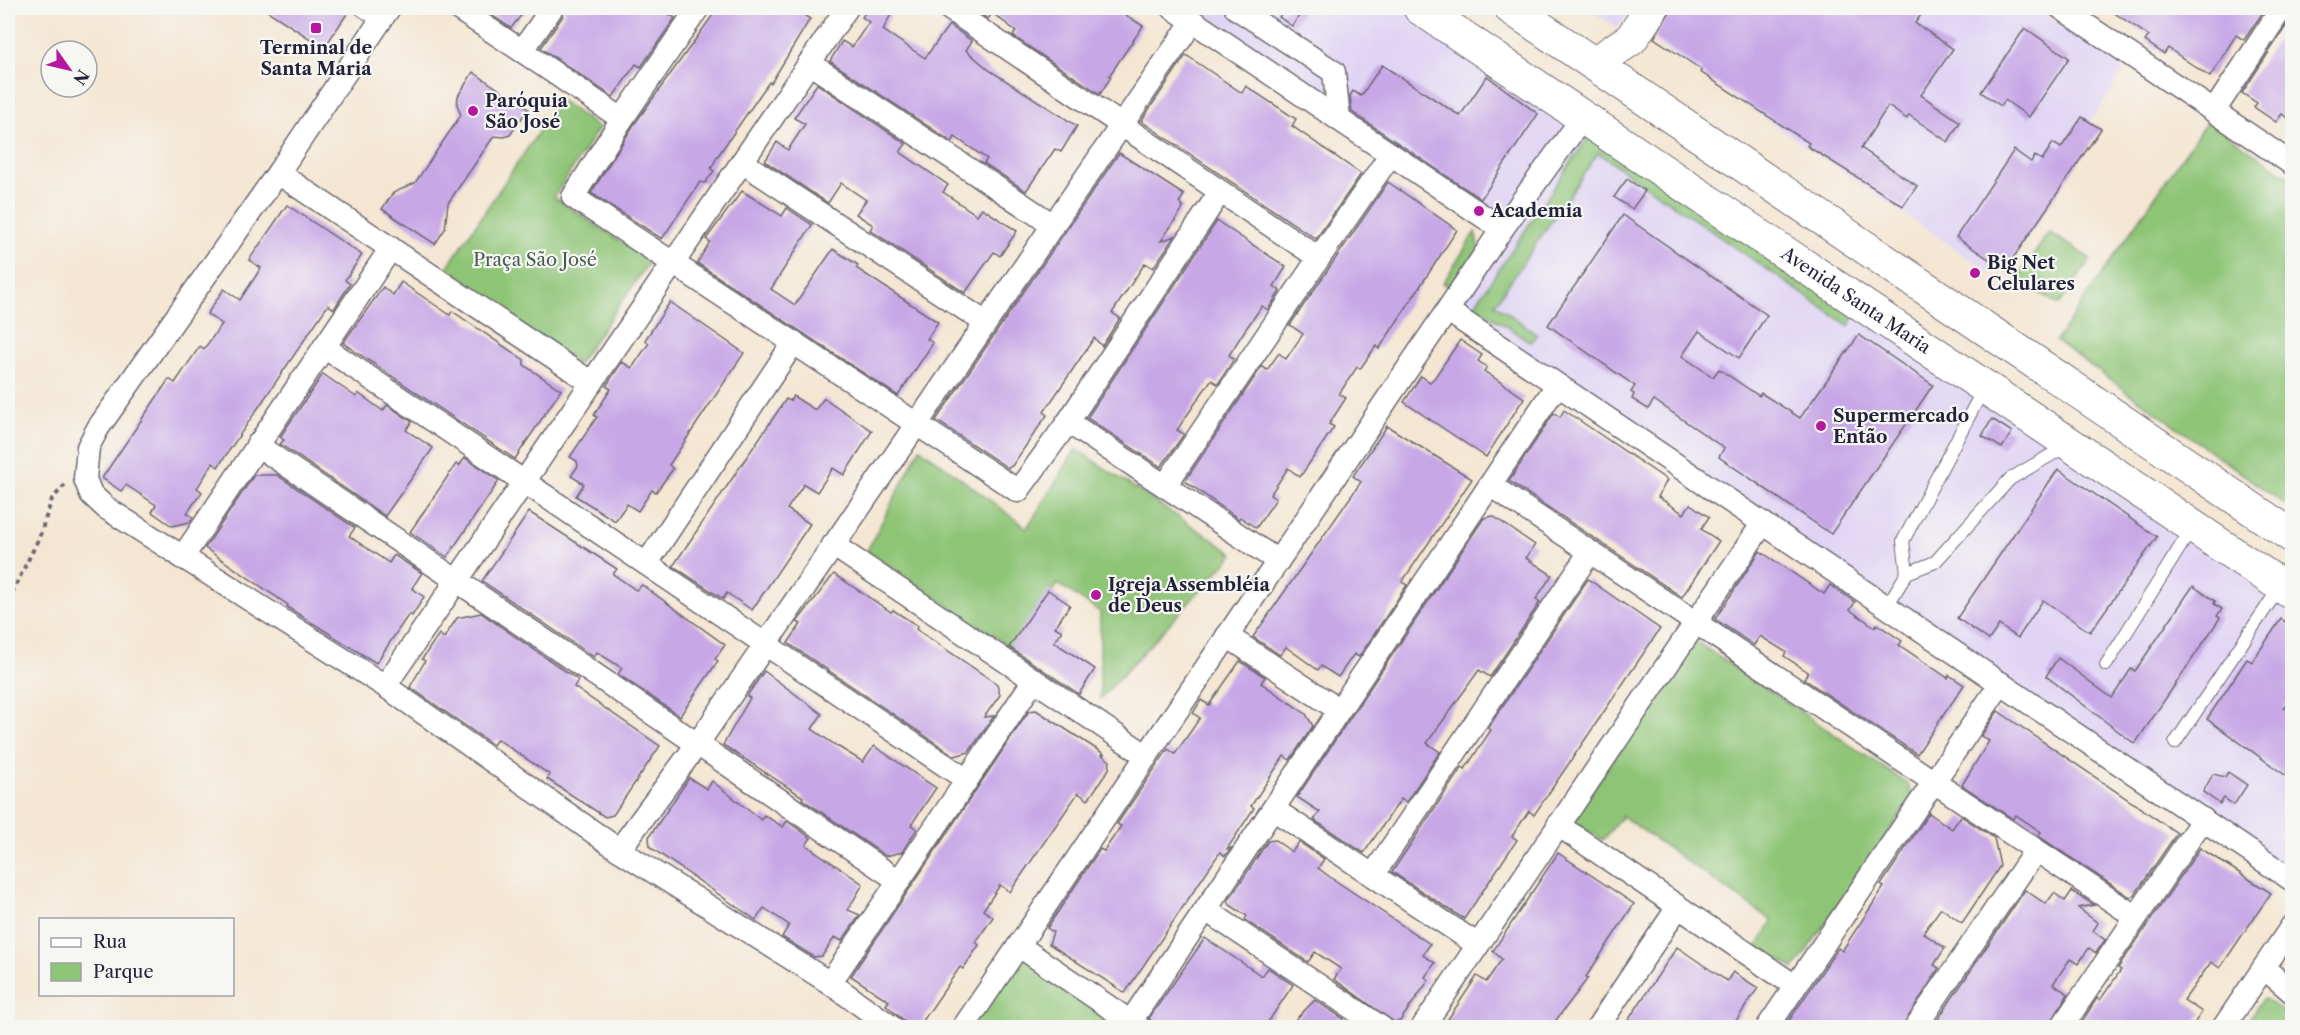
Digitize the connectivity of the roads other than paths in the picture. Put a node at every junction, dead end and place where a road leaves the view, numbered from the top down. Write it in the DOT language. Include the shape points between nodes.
graph roads {
  1 [pos="358,8"];
  2 [pos="457,8"];
  3 [pos="552,8"];
  4 [pos="698,8"];
  5 [pos="847,8"];
  6 [pos="948,8"];
  7 [pos="1173,8"];
  8 [pos="1236,8"];
  9 [pos="1420,8"];
  10 [pos="1511,8"];
  11 [pos="1652,8"];
  12 [pos="2061,8"];
  13 [pos="2282,8"];
  14 [pos="385,15"];
  15 [pos="1446,17"];
  16 [pos="1193,21"];
  17 [pos="1631,39"];
  18 [pos="522,51"];
  19 [pos="809,63"];
  20 [pos="1594,64"];
  21 [pos="1635,92"];
  22 [pos="2214,111"];
  23 [pos="1583,117"];
  24 [pos="621,119"];
  25 [pos="1339,119"];
  26 [pos="1122,125"];
  27 [pos="1391,154"];
  28 [pos="742,162"];
  29 [pos="2292,164"];
  30 [pos="278,173"];
  31 [pos="1220,192"];
  32 [pos="1053,225"];
  33 [pos="1502,229"];
  34 [pos="391,248"];
  35 [pos="1319,258"];
  36 [pos="674,262"];
  37 [pos="1448,311"];
  38 [pos="986,323"];
  39 [pos="794,342"];
  40 [pos="2012,346"];
  41 [pos="324,347"];
  42 [pos="592,383"];
  43 [pos="1557,385"];
  44 [pos="2069,385"];
  45 [pos="1985,387"];
  46 [pos="1068,422"];
  47 [pos="916,424"];
  48 [pos="2041,425"];
  49 [pos="2070,444"];
  50 [pos="258,445"];
  51 [pos="526,481"];
  52 [pos="1490,484"];
  53 [pos="1165,486"];
  54 [pos="1762,523"];
  55 [pos="2193,527"];
  56 [pos="2292,536"];
  57 [pos="834,545"];
  58 [pos="1590,552"];
  59 [pos="182,558"];
  60 [pos="1278,561"];
  61 [pos="646,563"];
  62 [pos="1907,573"];
  63 [pos="458,581"];
  64 [pos="2287,590"];
  65 [pos="1887,606"];
  66 [pos="1695,622"];
  67 [pos="1227,636"];
  68 [pos="766,643"];
  69 [pos="2106,665"];
  70 [pos="1034,680"];
  71 [pos="2001,683"];
  72 [pos="385,686"];
  73 [pos="1339,711"];
  74 [pos="2175,743"];
  75 [pos="698,744"];
  76 [pos="1147,756"];
  77 [pos="967,780"];
  78 [pos="1933,782"];
  79 [pos="1273,809"];
  80 [pos="2203,819"];
  81 [pos="1558,825"];
  82 [pos="619,850"];
  83 [pos="2036,850"];
  84 [pos="1373,875"];
  85 [pos="2292,879"];
  86 [pos="899,881"];
  87 [pos="1678,907"];
  88 [pos="1206,910"];
  89 [pos="2136,917"];
  90 [pos="2292,926"];
  91 [pos="1478,945"];
  92 [pos="1019,946"];
  93 [pos="2264,968"];
  94 [pos="830,982"];
  95 [pos="1795,986"];
  96 [pos="2292,992"];
  97 [pos="1136,1024"];
  98 [pos="893,1028"];
  99 [pos="963,1028"];
  100 [pos="1383,1028"];
  101 [pos="1422,1028"];
  102 [pos="1597,1028"];
  103 [pos="1767,1028"];
  104 [pos="1915,1028"];
  105 [pos="2061,1028"];
  106 [pos="2223,1028"];
  1 -- 14 [label="lane"];
  2 -- 18 [label="street"];
  3 -- 18 [label="street"];
  4 -- 24 [label="street"];
  5 -- 19 [label="street"];
  6 -- 26 [label="street"];
  7 -- 16 [label="street"];
  8 -- 25 [label="street" via="1334,72"];
  9 -- 15 [label="main road, Avenida Santa Maria"];
  10 -- 20 [label="main road"];
  11 -- 17 [label="main road"];
  12 -- 22 [label="street"];
  13 -- 22 [label="street"];
  14 -- 30 [label="street"];
  15 -- 23 [label="main road, Avenida Santa Maria"];
  16 -- 25 [label="street"];
  16 -- 26 [label="street"];
  17 -- 20 [label="main road"];
  17 -- 21 [label="main road"];
  18 -- 24 [label="street"];
  19 -- 28 [label="street"];
  19 -- 32 [label="street"];
  20 -- 21 [label="main road"];
  21 -- 40 [label="main road"];
  22 -- 29 [label="street"];
  23 -- 33 [label="street"];
  23 -- 45 [label="main road, Avenida Santa Maria"];
  24 -- 36 [label="street" via="573,197"];
  25 -- 27 [label="street"];
  26 -- 31 [label="street"];
  26 -- 32 [label="street"];
  27 -- 33 [label="street"];
  27 -- 35 [label="street"];
  28 -- 36 [label="street"];
  28 -- 38 [label="street"];
  30 -- 34 [label="street"];
  30 -- 59 [label="street" via="98,428 85,462 85,479 91,494"];
  31 -- 35 [label="street"];
  31 -- 46 [label="street"];
  32 -- 38 [label="street"];
  33 -- 37 [label="street"];
  34 -- 41 [label="street"];
  34 -- 42 [label="street"];
  35 -- 53 [label="street"];
  36 -- 39 [label="street"];
  36 -- 42 [label="street"];
  37 -- 43 [label="street"];
  37 -- 60 [label="street"];
  38 -- 47 [label="street"];
  39 -- 47 [label="street"];
  39 -- 61 [label="street"];
  40 -- 44 [label="main road"];
  40 -- 45 [label="main road"];
  41 -- 50 [label="street"];
  41 -- 51 [label="street"];
  42 -- 51 [label="street"];
  43 -- 52 [label="street"];
  43 -- 54 [label="street"];
  44 -- 48 [label="main road"];
  44 -- 56 [label="main road"];
  45 -- 48 [label="main road, Avenida Santa Maria"];
  45 -- 62 [label="lane" via="1903,541"];
  46 -- 47 [label="street" via="1018,491"];
  46 -- 53 [label="street"];
  47 -- 57 [label="street"];
  48 -- 49 [label="main road, Avenida Santa Maria"];
  49 -- 55 [label="main road, Avenida Santa Maria"];
  49 -- 62 [label="lane" via="2010,479 1935,562"];
  50 -- 59 [label="street"];
  50 -- 63 [label="street"];
  51 -- 61 [label="street"];
  51 -- 63 [label="street"];
  52 -- 58 [label="street"];
  52 -- 73 [label="street"];
  53 -- 60 [label="street"];
  54 -- 65 [label="street"];
  54 -- 66 [label="street"];
  55 -- 64 [label="main road, Avenida Santa Maria"];
  55 -- 69 [label="lane"];
  57 -- 68 [label="street"];
  57 -- 70 [label="street"];
  58 -- 66 [label="street"];
  58 -- 84 [label="street"];
  59 -- 72 [label="street"];
  60 -- 67 [label="street"];
  61 -- 68 [label="street"];
  62 -- 65 [label="lane"];
  63 -- 72 [label="street"];
  63 -- 75 [label="street"];
  64 -- 74 [label="lane"];
  65 -- 71 [label="street"];
  66 -- 78 [label="street"];
  66 -- 81 [label="street"];
  67 -- 73 [label="street"];
  67 -- 76 [label="street"];
  68 -- 75 [label="street"];
  68 -- 77 [label="street"];
  70 -- 76 [label="street"];
  70 -- 77 [label="street"];
  71 -- 78 [label="street"];
  71 -- 80 [label="street"];
  72 -- 82 [label="street"];
  73 -- 79 [label="street"];
  75 -- 82 [label="street"];
  75 -- 86 [label="street"];
  76 -- 92 [label="street"];
  77 -- 86 [label="street"];
  78 -- 83 [label="street"];
  78 -- 95 [label="street"];
  79 -- 84 [label="street"];
  79 -- 88 [label="street"];
  80 -- 85 [label="street"];
  80 -- 89 [label="street"];
  81 -- 87 [label="street"];
  81 -- 91 [label="street"];
  82 -- 94 [label="street"];
  83 -- 89 [label="street"];
  83 -- 104 [label="street"];
  84 -- 91 [label="street"];
  86 -- 94 [label="street"];
  87 -- 95 [label="street"];
  87 -- 102 [label="street"];
  88 -- 97 [label="street"];
  88 -- 100 [label="street"];
  89 -- 105 [label="street"];
  90 -- 93 [label="street"];
  91 -- 101 [label="street"];
  92 -- 97 [label="street"];
  92 -- 99 [label="street"];
  93 -- 96 [label="street"];
  93 -- 106 [label="street"];
  94 -- 98 [label="street"];
  95 -- 103 [label="street"];
}
